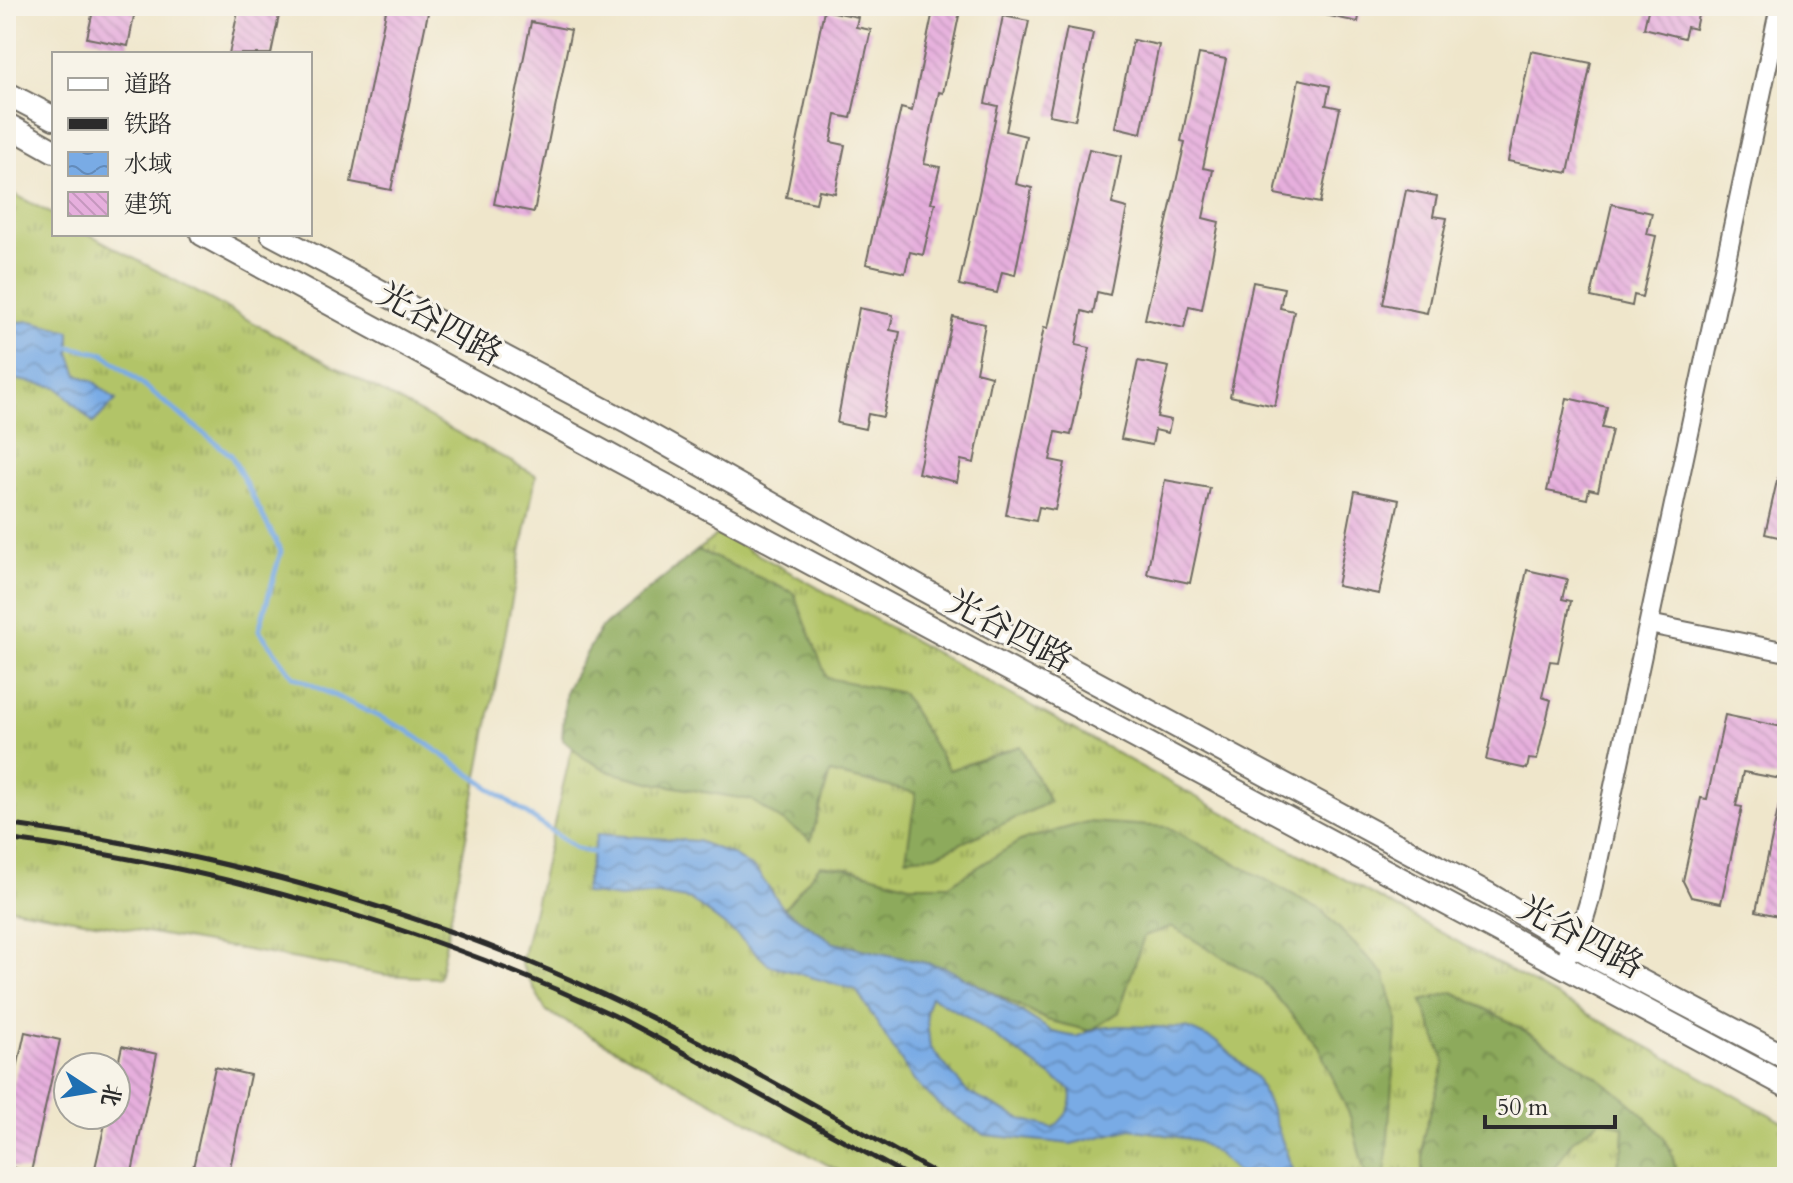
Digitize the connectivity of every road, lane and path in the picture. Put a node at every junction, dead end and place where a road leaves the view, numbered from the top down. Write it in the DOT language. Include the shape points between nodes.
graph roads {
  1 [pos="1780,6"];
  2 [pos="1779,56"];
  3 [pos="6,93"];
  4 [pos="52,117"];
  5 [pos="6,124"];
  6 [pos="52,150"];
  7 [pos="206,236"];
  8 [pos="276,236"];
  9 [pos="1649,624"];
  10 [pos="1787,652"];
  11 [pos="1576,945"];
  12 [pos="1559,964"];
  13 [pos="1787,1058"];
  14 [pos="1787,1086"];
  1 -- 2 [label="street"];
  2 -- 9 [label="street"];
  3 -- 4 [label="main road"];
  5 -- 6 [label="main road"];
  7 -- 12 [label="main road, 光谷四路"];
  8 -- 11 [label="main road, 光谷四路" via="627,422"];
  9 -- 10 [label="street"];
  9 -- 11 [label="street"];
  11 -- 12 [label="street"];
  11 -- 13 [label="main road, 光谷四路"];
  12 -- 14 [label="main road, 光谷四路"];
}
